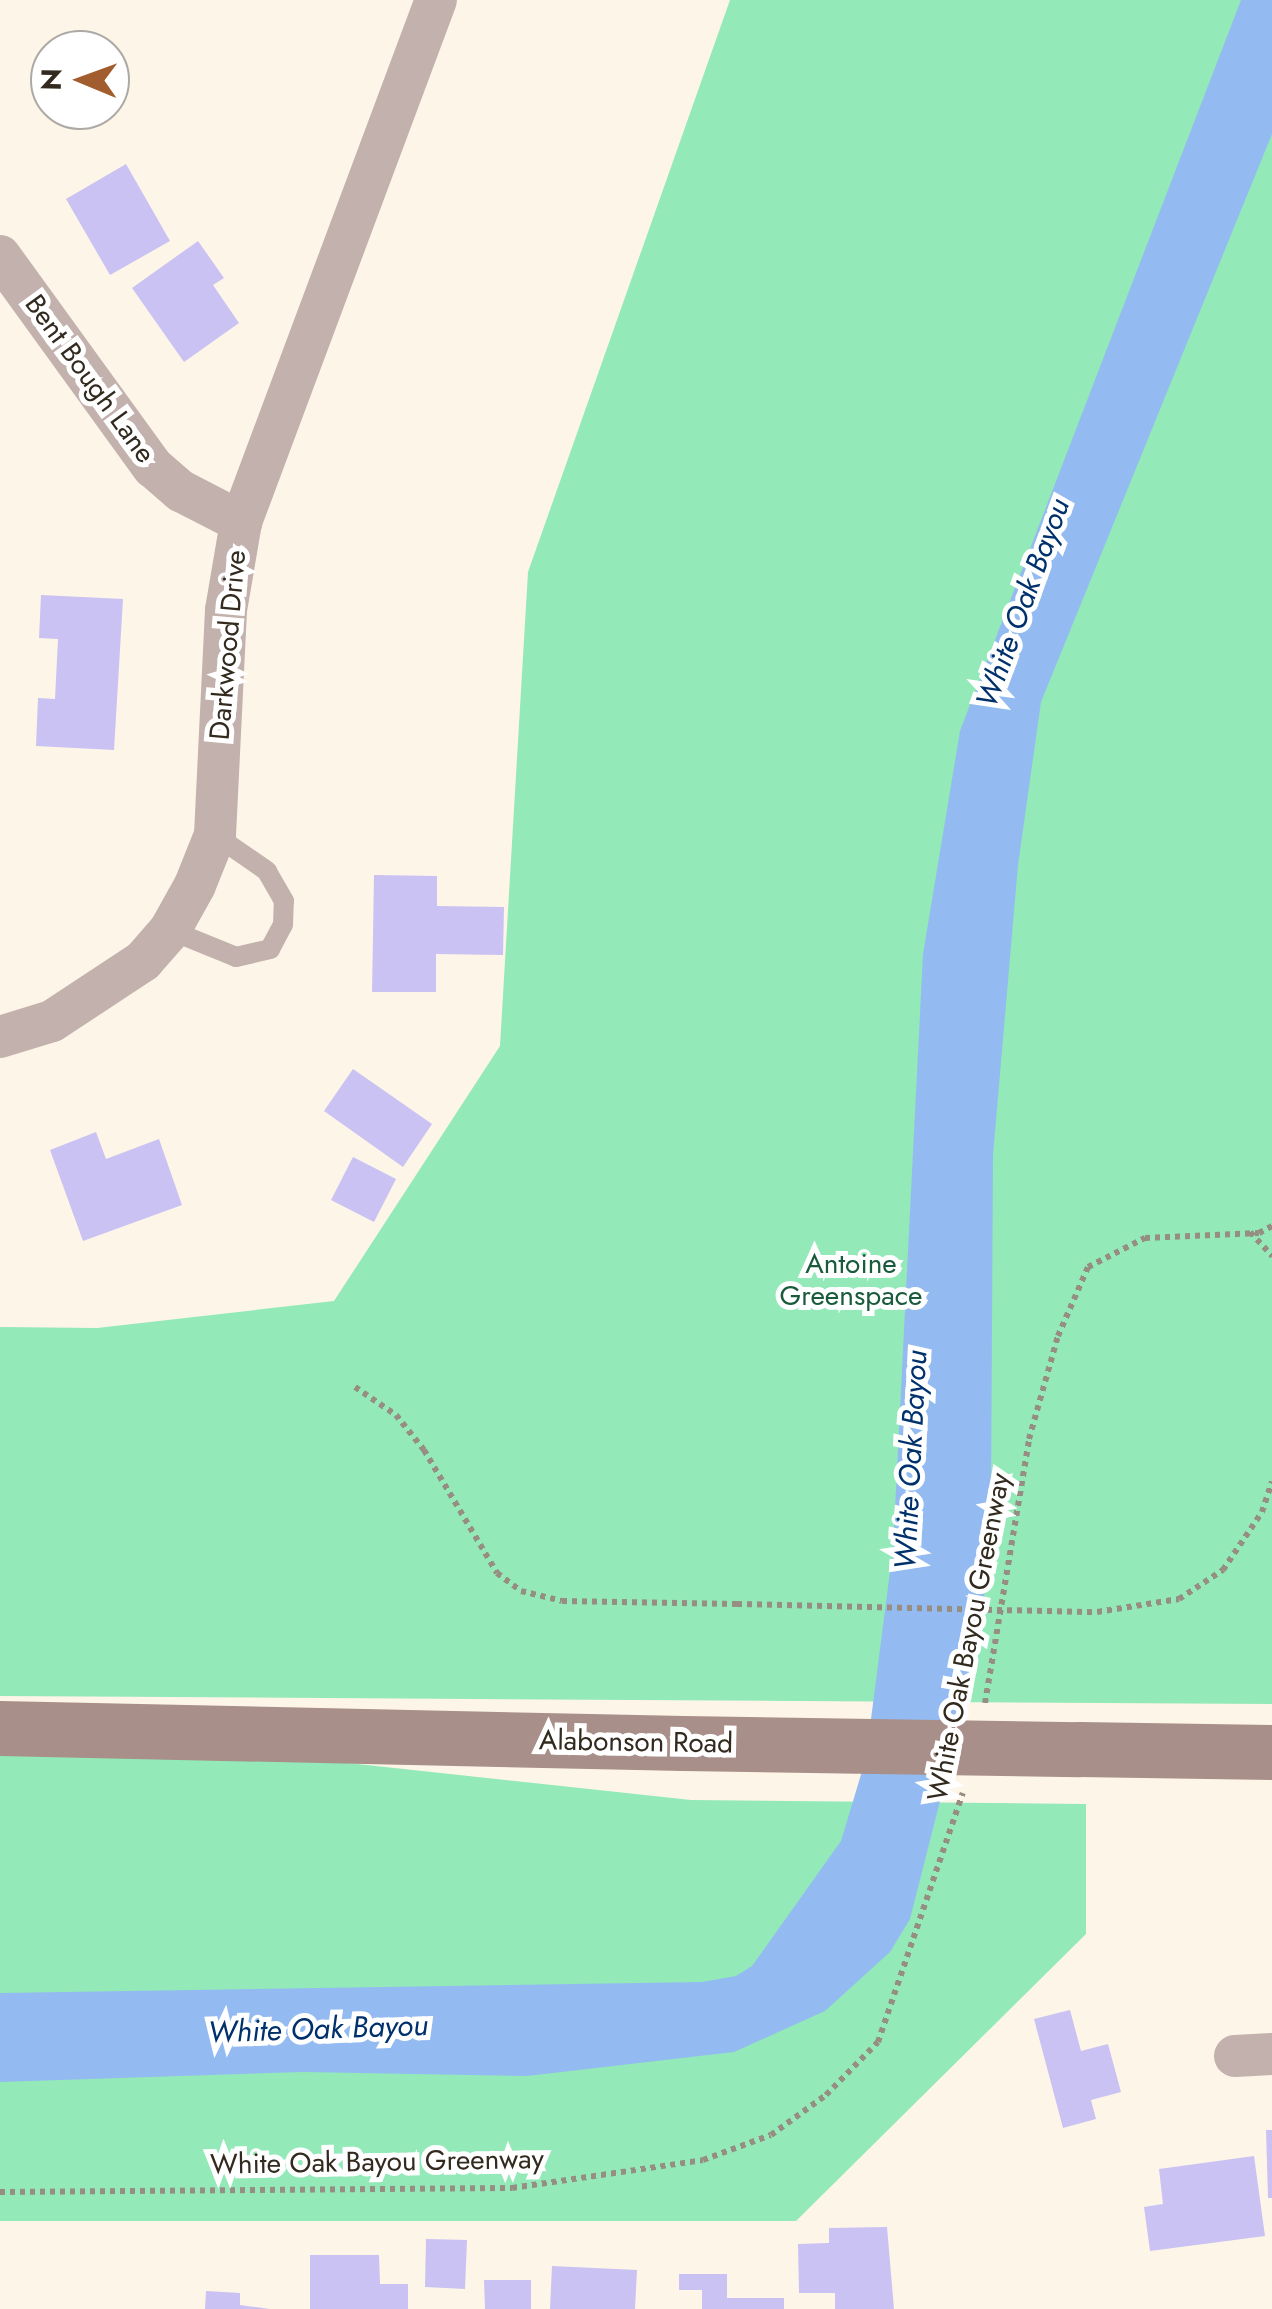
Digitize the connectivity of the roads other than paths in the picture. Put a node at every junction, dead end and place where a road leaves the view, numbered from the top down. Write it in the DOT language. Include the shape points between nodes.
graph roads {
  1 [pos="436,0"];
  2 [pos="0,256"];
  3 [pos="241,522"];
  4 [pos="215,835"];
  5 [pos="170,930"];
  6 [pos="0,1037"];
  7 [pos="0,1728"];
  8 [pos="1272,1752"];
  1 -- 3 [label="street, Darkwood Drive"];
  2 -- 3 [label="street, Bent Bough Lane" via="153,467 181,491"];
  3 -- 4 [label="street, Darkwood Drive" via="226,610"];
  4 -- 5 [label="street, Darkwood Drive"];
  4 -- 5 [label="lane" via="267,870 284,900 283,925 270,949 236,957"];
  5 -- 6 [label="street, Darkwood Drive" via="100,993 52,1021"];
  7 -- 8 [label="street, Alabonson Road, bridge"];
}
